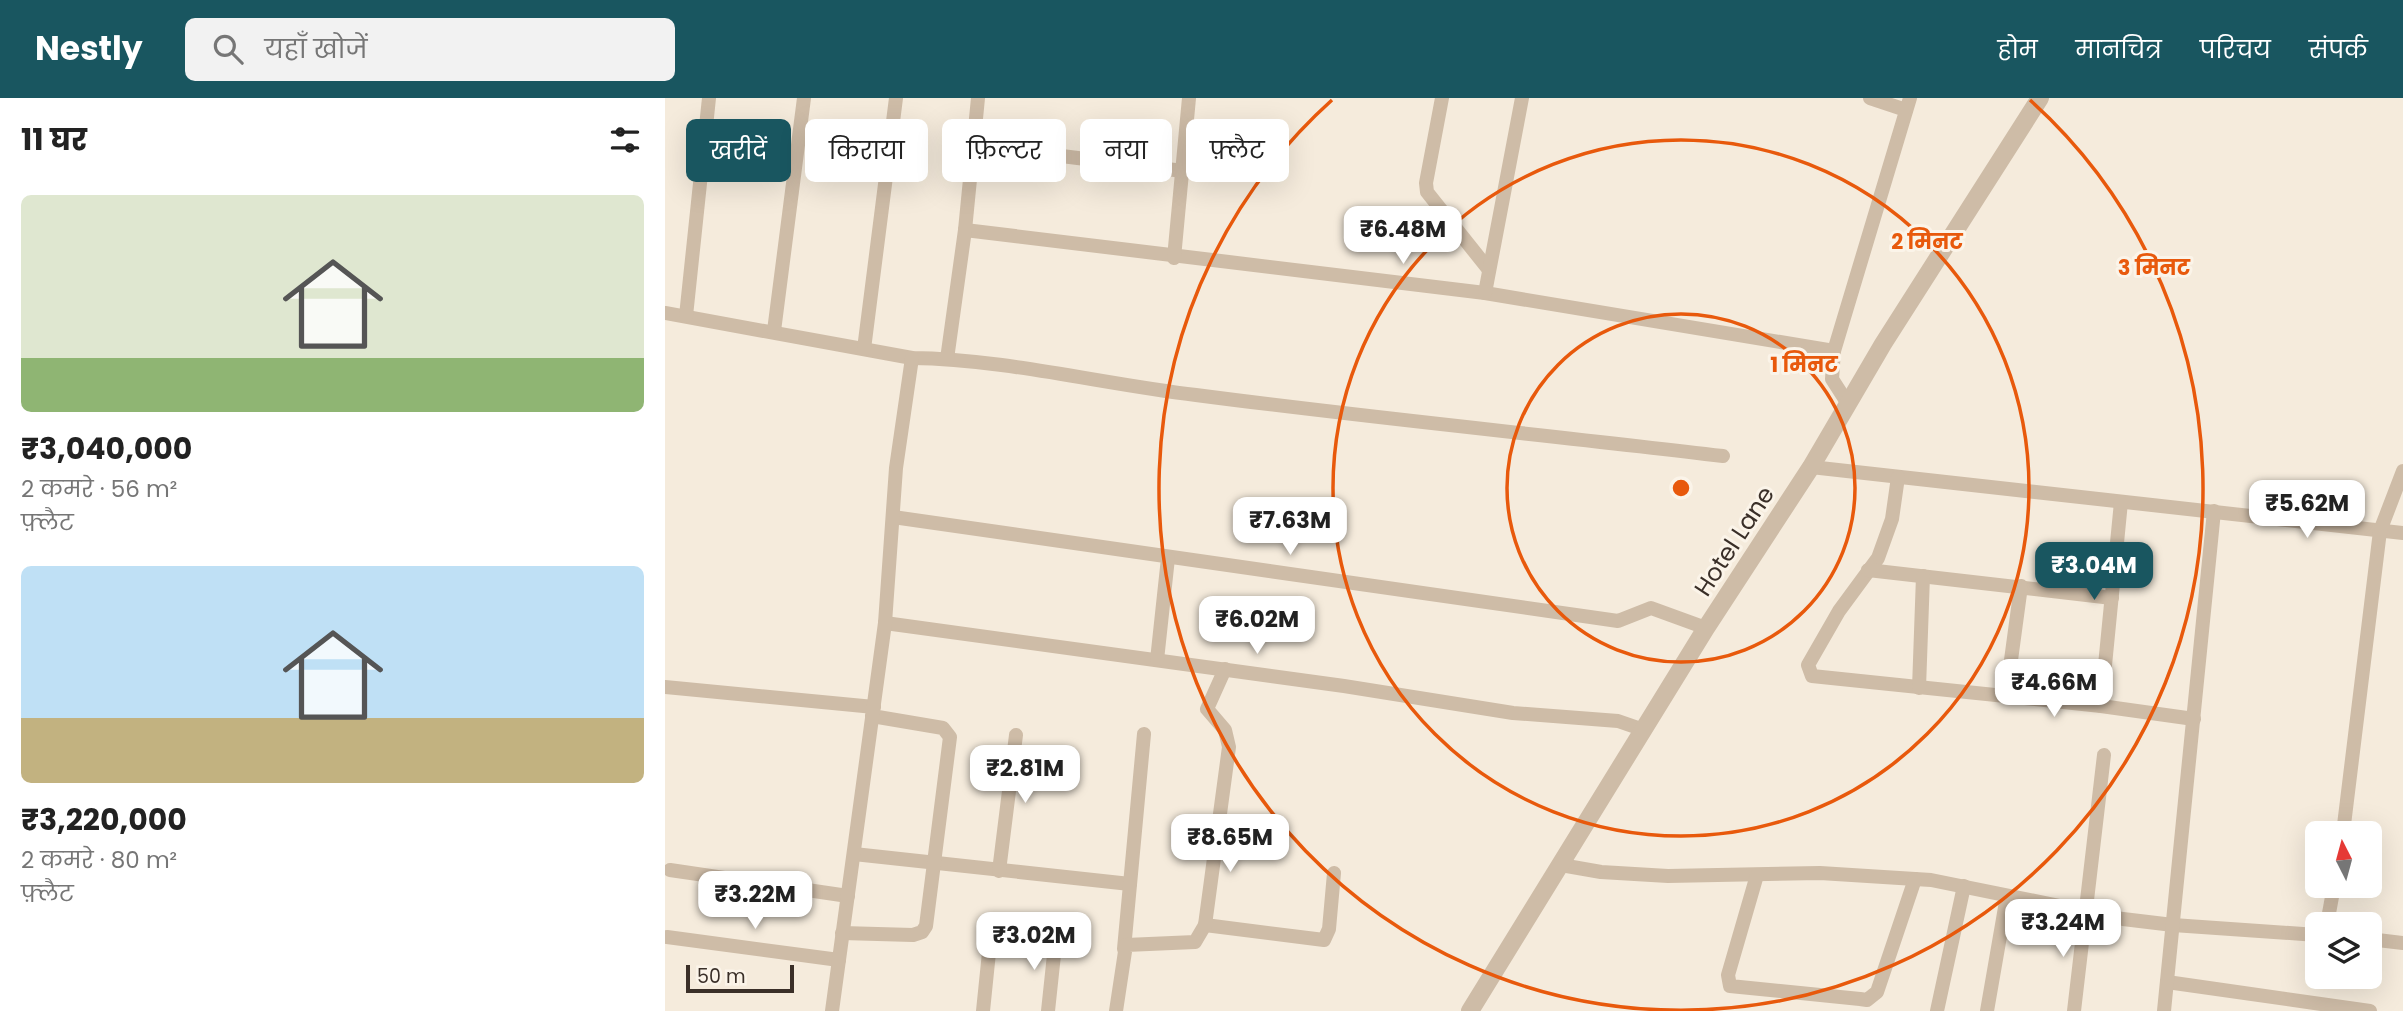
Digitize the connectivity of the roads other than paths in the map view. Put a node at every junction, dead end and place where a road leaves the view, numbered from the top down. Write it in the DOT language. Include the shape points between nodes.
graph roads {
  1 [pos="709,98"];
  2 [pos="804,98"];
  3 [pos="896,98"];
  4 [pos="978,98"];
  5 [pos="1189,98"];
  6 [pos="1442,98"];
  7 [pos="1521,98"];
  8 [pos="1870,98"];
  9 [pos="2040,98"];
  10 [pos="1908,104"];
  11 [pos="976,119"];
  12 [pos="1066,157"];
  13 [pos="1183,171"];
  14 [pos="970,182"];
  15 [pos="965,230"];
  16 [pos="1174,258"];
  17 [pos="1489,270"];
  18 [pos="1485,293"];
  19 [pos="665,313"];
  20 [pos="686,316"];
  21 [pos="774,331"];
  22 [pos="864,349"];
  23 [pos="1834,351"];
  24 [pos="912,358"];
  25 [pos="947,359"];
  26 [pos="1842,396"];
  27 [pos="1723,456"];
  28 [pos="1811,467"];
  29 [pos="2403,471"];
  30 [pos="1898,477"];
  31 [pos="2122,502"];
  32 [pos="2214,511"];
  33 [pos="893,517"];
  34 [pos="2380,531"];
  35 [pos="2403,533"];
  36 [pos="1168,558"];
  37 [pos="1868,570"];
  38 [pos="1923,576"];
  39 [pos="2021,586"];
  40 [pos="2112,598"];
  41 [pos="885,623"];
  42 [pos="1706,628"];
  43 [pos="1157,660"];
  44 [pos="1224,669"];
  45 [pos="665,687"];
  46 [pos="1919,688"];
  47 [pos="2006,697"];
  48 [pos="2101,706"];
  49 [pos="873,711"];
  50 [pos="2194,719"];
  51 [pos="1634,726"];
  52 [pos="1144,734"];
  53 [pos="1016,735"];
  54 [pos="2104,755"];
  55 [pos="2344,821"];
  56 [pos="854,853"];
  57 [pos="933,864"];
  58 [pos="1561,865"];
  59 [pos="670,870"];
  60 [pos="999,871"];
  61 [pos="1334,873"];
  62 [pos="1757,875"];
  63 [pos="1915,878"];
  64 [pos="1130,884"];
  65 [pos="1964,886"];
  66 [pos="848,896"];
  67 [pos="2007,896"];
  68 [pos="2086,911"];
  69 [pos="1205,925"];
  70 [pos="2173,925"];
  71 [pos="842,933"];
  72 [pos="991,933"];
  73 [pos="2305,934"];
  74 [pos="1056,936"];
  75 [pos="667,937"];
  76 [pos="2382,941"];
  77 [pos="2403,943"];
  78 [pos="1123,949"];
  79 [pos="839,960"];
  80 [pos="2167,982"];
  81 [pos="832,1011"];
  82 [pos="983,1011"];
  83 [pos="1048,1011"];
  84 [pos="1116,1011"];
  85 [pos="1470,1011"];
  86 [pos="1937,1011"];
  87 [pos="1987,1011"];
  88 [pos="2074,1011"];
  89 [pos="2164,1011"];
  90 [pos="2370,1011"];
  1 -- 20 [label="street"];
  2 -- 21 [label="street"];
  3 -- 22 [label="street"];
  4 -- 11 [label="street"];
  5 -- 13 [label="street"];
  6 -- 17 [label="street" via="1427,192"];
  7 -- 17 [label="street"];
  8 -- 10 [label="street"];
  9 -- 26 [label="street, Hotel Lane" via="1883,344"];
  10 -- 23 [label="street"];
  12 -- 13 [label="street"];
  13 -- 16 [label="street"];
  14 -- 15 [label="street"];
  15 -- 16 [label="street"];
  15 -- 25 [label="street"];
  16 -- 18 [label="street"];
  17 -- 18 [label="street"];
  18 -- 23 [label="street"];
  19 -- 20 [label="street"];
  20 -- 21 [label="street"];
  21 -- 22 [label="street"];
  22 -- 24 [label="street"];
  23 -- 26 [label="street" via="1831,369"];
  24 -- 25 [label="street"];
  24 -- 33 [label="street"];
  25 -- 27 [label="street" via="1297,408"];
  26 -- 28 [label="street, Hotel Lane"];
  28 -- 30 [label="street"];
  28 -- 42 [label="street, Hotel Lane"];
  29 -- 34 [label="street"];
  30 -- 31 [label="street"];
  30 -- 37 [label="street" via="1887,536"];
  31 -- 32 [label="street"];
  31 -- 40 [label="street"];
  32 -- 34 [label="street"];
  32 -- 50 [label="street"];
  33 -- 36 [label="street"];
  33 -- 41 [label="street"];
  34 -- 35 [label="street"];
  34 -- 55 [label="street"];
  36 -- 42 [label="street" via="1618,621 1651,608"];
  36 -- 43 [label="street"];
  37 -- 38 [label="street"];
  37 -- 46 [label="street" via="1839,611 1808,671 1818,677"];
  38 -- 39 [label="street"];
  38 -- 46 [label="street"];
  39 -- 40 [label="street"];
  39 -- 47 [label="street"];
  40 -- 48 [label="street"];
  41 -- 43 [label="street"];
  41 -- 49 [label="street"];
  42 -- 51 [label="street, Hotel Lane"];
  43 -- 44 [label="street"];
  44 -- 51 [label="street" via="1513,713"];
  44 -- 69 [label="street" via="1207,709 1225,730 1229,747"];
  45 -- 49 [label="street"];
  46 -- 47 [label="street"];
  47 -- 48 [label="street"];
  48 -- 50 [label="street"];
  49 -- 56 [label="street"];
  49 -- 57 [label="street" via="943,728 950,737"];
  50 -- 70 [label="street"];
  51 -- 58 [label="street, Hotel Lane"];
  52 -- 64 [label="street"];
  53 -- 60 [label="street"];
  54 -- 68 [label="street"];
  56 -- 57 [label="street"];
  56 -- 66 [label="street"];
  57 -- 60 [label="street"];
  57 -- 71 [label="street" via="922,932 898,936"];
  58 -- 62 [label="street" via="1655,875"];
  58 -- 85 [label="street, Hotel Lane"];
  59 -- 66 [label="street"];
  60 -- 64 [label="street"];
  61 -- 69 [label="street" via="1324,940"];
  62 -- 63 [label="street"];
  62 -- 63 [label="street" via="1728,975 1730,986 1867,1000 1877,992"];
  63 -- 65 [label="street"];
  64 -- 78 [label="street"];
  65 -- 67 [label="street"];
  65 -- 86 [label="street"];
  66 -- 71 [label="street"];
  67 -- 68 [label="street"];
  67 -- 87 [label="street"];
  68 -- 70 [label="street"];
  68 -- 88 [label="street"];
  69 -- 78 [label="street" via="1195,942 1130,943"];
  70 -- 73 [label="street"];
  70 -- 80 [label="street"];
  71 -- 79 [label="street"];
  72 -- 82 [label="street"];
  74 -- 83 [label="street"];
  75 -- 79 [label="street"];
  76 -- 77 [label="street"];
  78 -- 84 [label="street"];
  79 -- 81 [label="street"];
  80 -- 89 [label="street"];
  80 -- 90 [label="street"];
}
